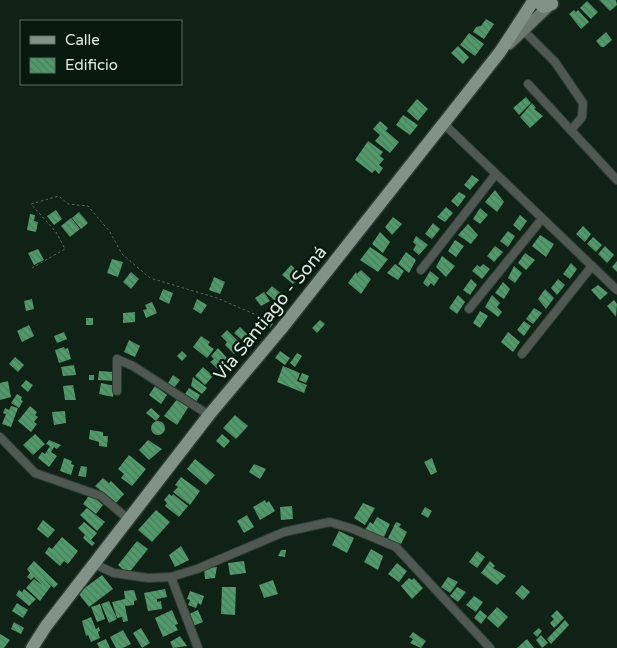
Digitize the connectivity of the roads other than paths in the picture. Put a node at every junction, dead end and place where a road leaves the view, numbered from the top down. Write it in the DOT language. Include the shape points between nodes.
graph roads {
  1 [pos="554,2"];
  2 [pos="535,6"];
  3 [pos="523,30"];
  4 [pos="500,52"];
  5 [pos="528,84"];
  6 [pos="444,124"];
  7 [pos="571,130"];
  8 [pos="495,175"];
  9 [pos="617,180"];
  10 [pos="541,220"];
  11 [pos="592,266"];
  12 [pos="421,270"];
  13 [pos="617,290"];
  14 [pos="469,309"];
  15 [pos="522,354"];
  16 [pos="117,391"];
  17 [pos="208,415"];
  18 [pos="0,437"];
  19 [pos="128,519"];
  20 [pos="94,564"];
  21 [pos="171,577"];
  22 [pos="32,648"];
  23 [pos="198,648"];
  24 [pos="490,648"];
  1 -- 2 [label="main road" via="543,7"];
  2 -- 3 [label="main road"];
  2 -- 4 [label="main road, Vía Santiago - Soná"];
  3 -- 4 [label="main road"];
  3 -- 7 [label="street" via="555,62 584,103 582,117"];
  4 -- 6 [label="main road, Vía Santiago - Soná"];
  5 -- 7 [label="street"];
  6 -- 8 [label="street"];
  6 -- 17 [label="main road, Vía Santiago - Soná" via="282,328"];
  7 -- 9 [label="street"];
  8 -- 10 [label="street"];
  8 -- 12 [label="street"];
  10 -- 11 [label="street"];
  10 -- 14 [label="street"];
  11 -- 13 [label="street"];
  11 -- 15 [label="street"];
  16 -- 17 [label="street" via="117,359"];
  17 -- 19 [label="main road, Vía Santiago - Soná"];
  18 -- 19 [label="street" via="35,473 102,496"];
  19 -- 20 [label="main road, Vía Santiago - Soná"];
  20 -- 21 [label="street" via="114,573 148,578"];
  20 -- 22 [label="main road, Vía Santiago - Soná"];
  21 -- 23 [label="street"];
  21 -- 24 [label="street" via="284,532 330,522 396,547"];
}
